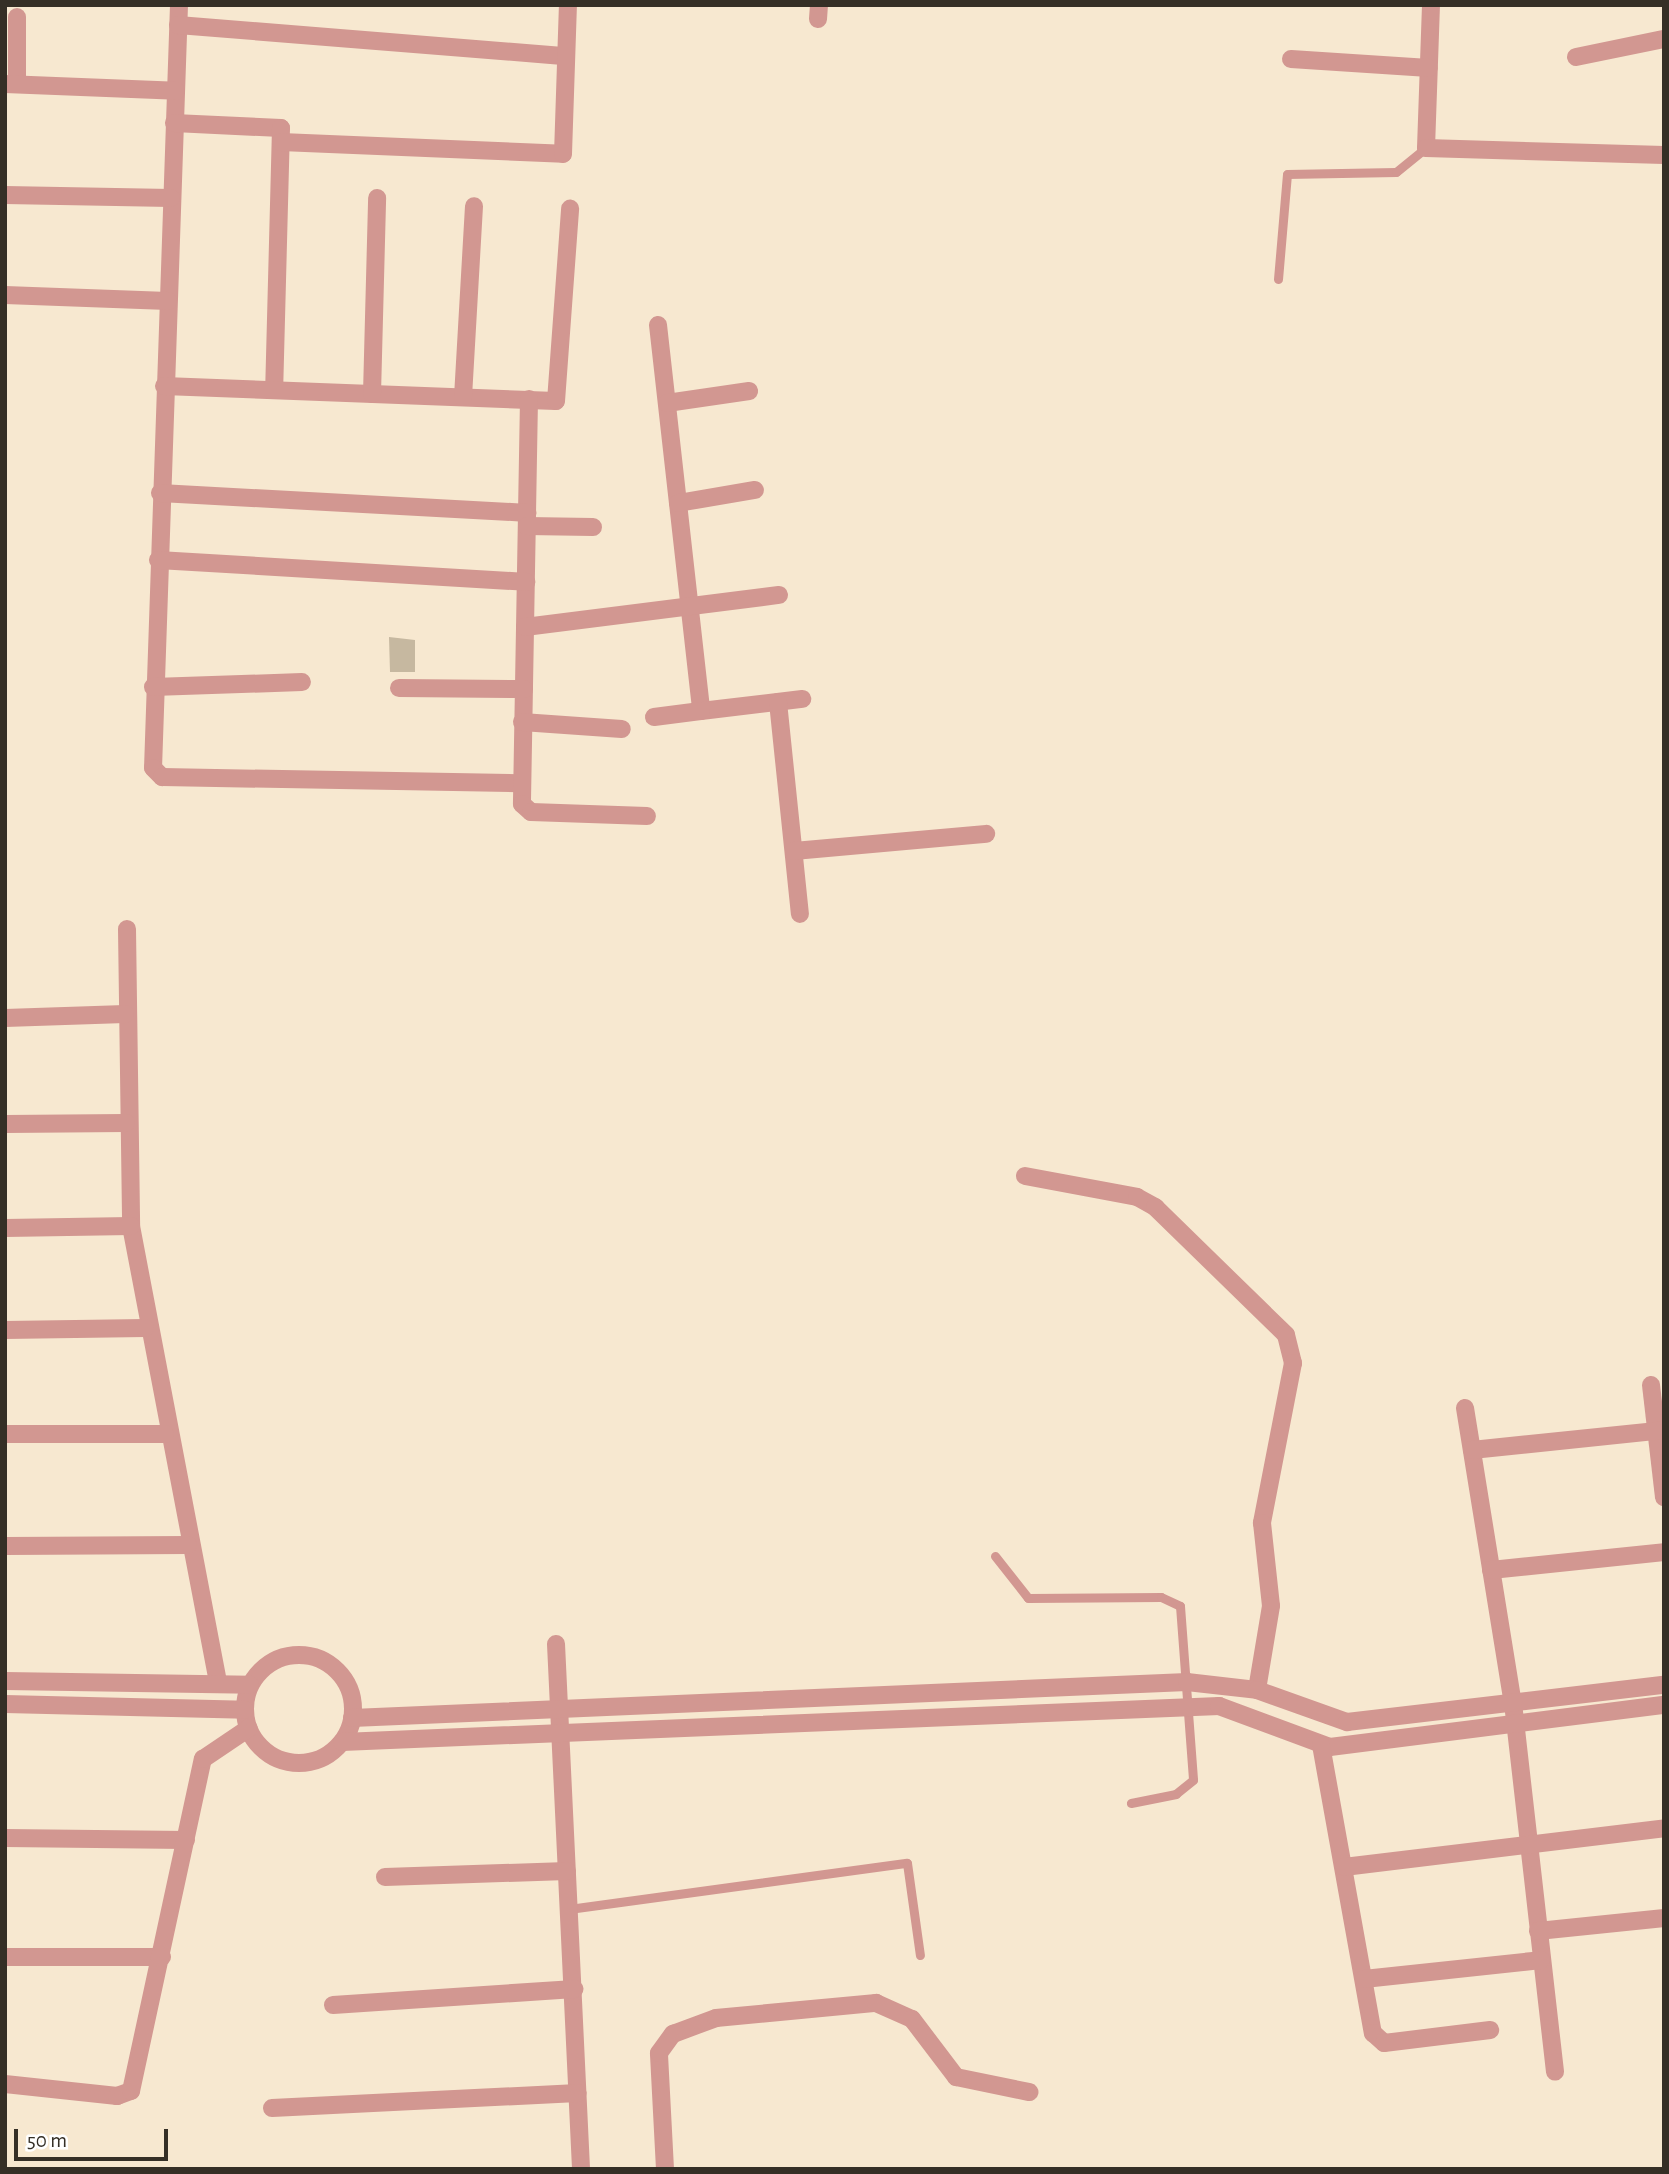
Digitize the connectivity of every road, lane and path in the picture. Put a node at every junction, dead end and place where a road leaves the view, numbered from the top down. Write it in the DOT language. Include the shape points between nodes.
graph roads {
  1 [pos="179,5"];
  2 [pos="568,5"];
  3 [pos="1431,5"];
  4 [pos="17,17"];
  5 [pos="178,24"];
  6 [pos="1664,39"];
  7 [pos="566,56"];
  8 [pos="1576,57"];
  9 [pos="1291,59"];
  10 [pos="1429,68"];
  11 [pos="11,84"];
  12 [pos="176,91"];
  13 [pos="174,123"];
  14 [pos="281,142"];
  15 [pos="1426,148"];
  16 [pos="1664,155"];
  17 [pos="5,195"];
  18 [pos="172,198"];
  19 [pos="377,198"];
  20 [pos="474,206"];
  21 [pos="570,209"];
  22 [pos="1278,279"];
  23 [pos="5,295"];
  24 [pos="168,301"];
  25 [pos="658,325"];
  26 [pos="164,386"];
  27 [pos="274,390"];
  28 [pos="749,391"];
  29 [pos="372,394"];
  30 [pos="463,397"];
  31 [pos="529,399"];
  32 [pos="667,403"];
  33 [pos="755,490"];
  34 [pos="160,493"];
  35 [pos="678,503"];
  36 [pos="527,519"];
  37 [pos="593,527"];
  38 [pos="158,560"];
  39 [pos="526,583"];
  40 [pos="779,596"];
  41 [pos="525,627"];
  42 [pos="302,682"];
  43 [pos="153,687"];
  44 [pos="399,688"];
  45 [pos="524,689"];
  46 [pos="802,699"];
  47 [pos="778,702"];
  48 [pos="701,710"];
  49 [pos="654,717"];
  50 [pos="522,722"];
  51 [pos="622,729"];
  52 [pos="519,783"];
  53 [pos="647,816"];
  54 [pos="986,834"];
  55 [pos="794,851"];
  56 [pos="800,914"];
  57 [pos="128,929"];
  58 [pos="125,1014"];
  59 [pos="5,1018"];
  60 [pos="126,1123"];
  61 [pos="5,1124"];
  62 [pos="1025,1177"];
  63 [pos="131,1226"];
  64 [pos="5,1228"];
  65 [pos="145,1328"];
  66 [pos="5,1330"];
  67 [pos="1651,1385"];
  68 [pos="1465,1408"];
  69 [pos="1660,1430"];
  70 [pos="5,1434"];
  71 [pos="165,1434"];
  72 [pos="1472,1450"];
  73 [pos="1664,1497"];
  74 [pos="188,1545"];
  75 [pos="5,1546"];
  76 [pos="1664,1552"];
  77 [pos="995,1556"];
  78 [pos="1491,1570"];
  79 [pos="556,1644"];
  80 [pos="5,1681"];
  81 [pos="1186,1682"];
  82 [pos="218,1684"];
  83 [pos="250,1685"];
  84 [pos="1664,1685"];
  85 [pos="1258,1690"];
  86 [pos="1513,1703"];
  87 [pos="5,1704"];
  88 [pos="1664,1705"];
  89 [pos="1187,1708"];
  90 [pos="559,1709"];
  91 [pos="352,1718"];
  92 [pos="247,1719"];
  93 [pos="1515,1722"];
  94 [pos="560,1738"];
  95 [pos="342,1742"];
  96 [pos="1321,1745"];
  97 [pos="1131,1803"];
  98 [pos="1664,1828"];
  99 [pos="5,1838"];
  100 [pos="186,1840"];
  101 [pos="1527,1841"];
  102 [pos="1344,1867"];
  103 [pos="567,1871"];
  104 [pos="386,1877"];
  105 [pos="569,1909"];
  106 [pos="1664,1918"];
  107 [pos="1538,1931"];
  108 [pos="920,1955"];
  109 [pos="5,1957"];
  110 [pos="162,1957"];
  111 [pos="1541,1960"];
  112 [pos="1364,1979"];
  113 [pos="574,1989"];
  114 [pos="333,2005"];
  115 [pos="1490,2030"];
  116 [pos="1555,2072"];
  117 [pos="5,2084"];
  118 [pos="1029,2092"];
  119 [pos="578,2093"];
  120 [pos="272,2108"];
  121 [pos="581,2169"];
  122 [pos="665,2169"];
  1 -- 5 [label="street"];
  2 -- 7 [label="street"];
  3 -- 10 [label="street"];
  4 -- 11 [label="street"];
  5 -- 7 [label="street"];
  5 -- 12 [label="street"];
  6 -- 8 [label="street"];
  7 -- 14 [label="street" via="563,154"];
  9 -- 10 [label="street"];
  10 -- 15 [label="street"];
  11 -- 12 [label="street"];
  12 -- 13 [label="street"];
  13 -- 14 [label="street" via="281,128"];
  13 -- 18 [label="street"];
  14 -- 27 [label="street"];
  15 -- 16 [label="street"];
  15 -- 22 [label="lane" via="1417,162 1396,172 1287,174"];
  17 -- 18 [label="street"];
  18 -- 24 [label="street"];
  19 -- 29 [label="street"];
  20 -- 30 [label="street"];
  21 -- 31 [label="street" via="556,401"];
  23 -- 24 [label="street"];
  24 -- 26 [label="street"];
  25 -- 32 [label="street"];
  26 -- 27 [label="street"];
  26 -- 34 [label="street"];
  27 -- 29 [label="street"];
  28 -- 32 [label="street"];
  29 -- 30 [label="street"];
  30 -- 31 [label="street"];
  31 -- 36 [label="street"];
  32 -- 35 [label="street"];
  33 -- 35 [label="street"];
  34 -- 36 [label="street"];
  34 -- 38 [label="street"];
  35 -- 48 [label="street"];
  36 -- 37 [label="street"];
  36 -- 39 [label="street"];
  38 -- 39 [label="street"];
  38 -- 43 [label="street"];
  39 -- 41 [label="street"];
  40 -- 41 [label="street"];
  41 -- 45 [label="street"];
  42 -- 43 [label="street"];
  43 -- 52 [label="street" via="150,757 162,777"];
  44 -- 45 [label="street"];
  45 -- 50 [label="street"];
  46 -- 47 [label="street"];
  47 -- 48 [label="street"];
  47 -- 55 [label="street"];
  48 -- 49 [label="street"];
  50 -- 51 [label="street"];
  50 -- 52 [label="street"];
  52 -- 53 [label="street" via="522,804 531,812"];
  54 -- 55 [label="street"];
  55 -- 56 [label="street"];
  57 -- 58 [label="street"];
  58 -- 59 [label="street"];
  58 -- 60 [label="street"];
  60 -- 61 [label="street"];
  60 -- 63 [label="street"];
  62 -- 85 [label="street" via="1137,1197 1155,1207 1286,1335 1293,1363 1262,1523 1271,1606"];
  63 -- 64 [label="street"];
  63 -- 65 [label="street"];
  65 -- 66 [label="street"];
  65 -- 71 [label="street"];
  67 -- 69 [label="street"];
  68 -- 72 [label="street"];
  69 -- 72 [label="street"];
  69 -- 73 [label="street"];
  70 -- 71 [label="street"];
  71 -- 74 [label="street"];
  72 -- 78 [label="street"];
  74 -- 75 [label="street"];
  74 -- 82 [label="street"];
  76 -- 78 [label="street"];
  77 -- 81 [label="lane" via="1028,1598 1172,1598 1184,1614"];
  78 -- 86 [label="street"];
  79 -- 90 [label="street"];
  80 -- 82 [label="street"];
  81 -- 85 [label="street"];
  81 -- 89 [label="lane"];
  81 -- 90 [label="street"];
  82 -- 83 [label="street"];
  83 -- 91 [label="street" via="273,1660 289,1655 321,1659 345,1680"];
  83 -- 92 [label="street"];
  84 -- 86 [label="street"];
  85 -- 86 [label="street" via="1348,1722"];
  86 -- 93 [label="street"];
  87 -- 92 [label="street"];
  88 -- 93 [label="street"];
  89 -- 94 [label="street"];
  89 -- 96 [label="street" via="1238,1709"];
  89 -- 97 [label="lane" via="1193,1780 1176,1794"];
  90 -- 91 [label="street"];
  90 -- 94 [label="street"];
  91 -- 95 [label="street"];
  92 -- 95 [label="street" via="263,1750 296,1763 313,1762"];
  92 -- 100 [label="street" via="207,1750"];
  93 -- 96 [label="street"];
  93 -- 101 [label="street"];
  94 -- 95 [label="street"];
  94 -- 103 [label="street"];
  96 -- 102 [label="street"];
  98 -- 101 [label="street"];
  99 -- 100 [label="street"];
  100 -- 110 [label="street"];
  101 -- 102 [label="street"];
  101 -- 107 [label="street"];
  102 -- 112 [label="street"];
  103 -- 104 [label="street"];
  103 -- 105 [label="street"];
  105 -- 108 [label="lane" via="907,1863"];
  105 -- 113 [label="street"];
  106 -- 107 [label="street"];
  107 -- 111 [label="street"];
  109 -- 110 [label="street"];
  110 -- 117 [label="street" via="131,2091 117,2096"];
  111 -- 112 [label="street"];
  111 -- 116 [label="street"];
  112 -- 115 [label="street" via="1373,2033 1384,2043"];
  113 -- 114 [label="street"];
  113 -- 119 [label="street"];
  118 -- 122 [label="street" via="956,2077 912,2019 876,2003 716,2018 673,2034 659,2053"];
  119 -- 120 [label="street"];
  119 -- 121 [label="street"];
}
